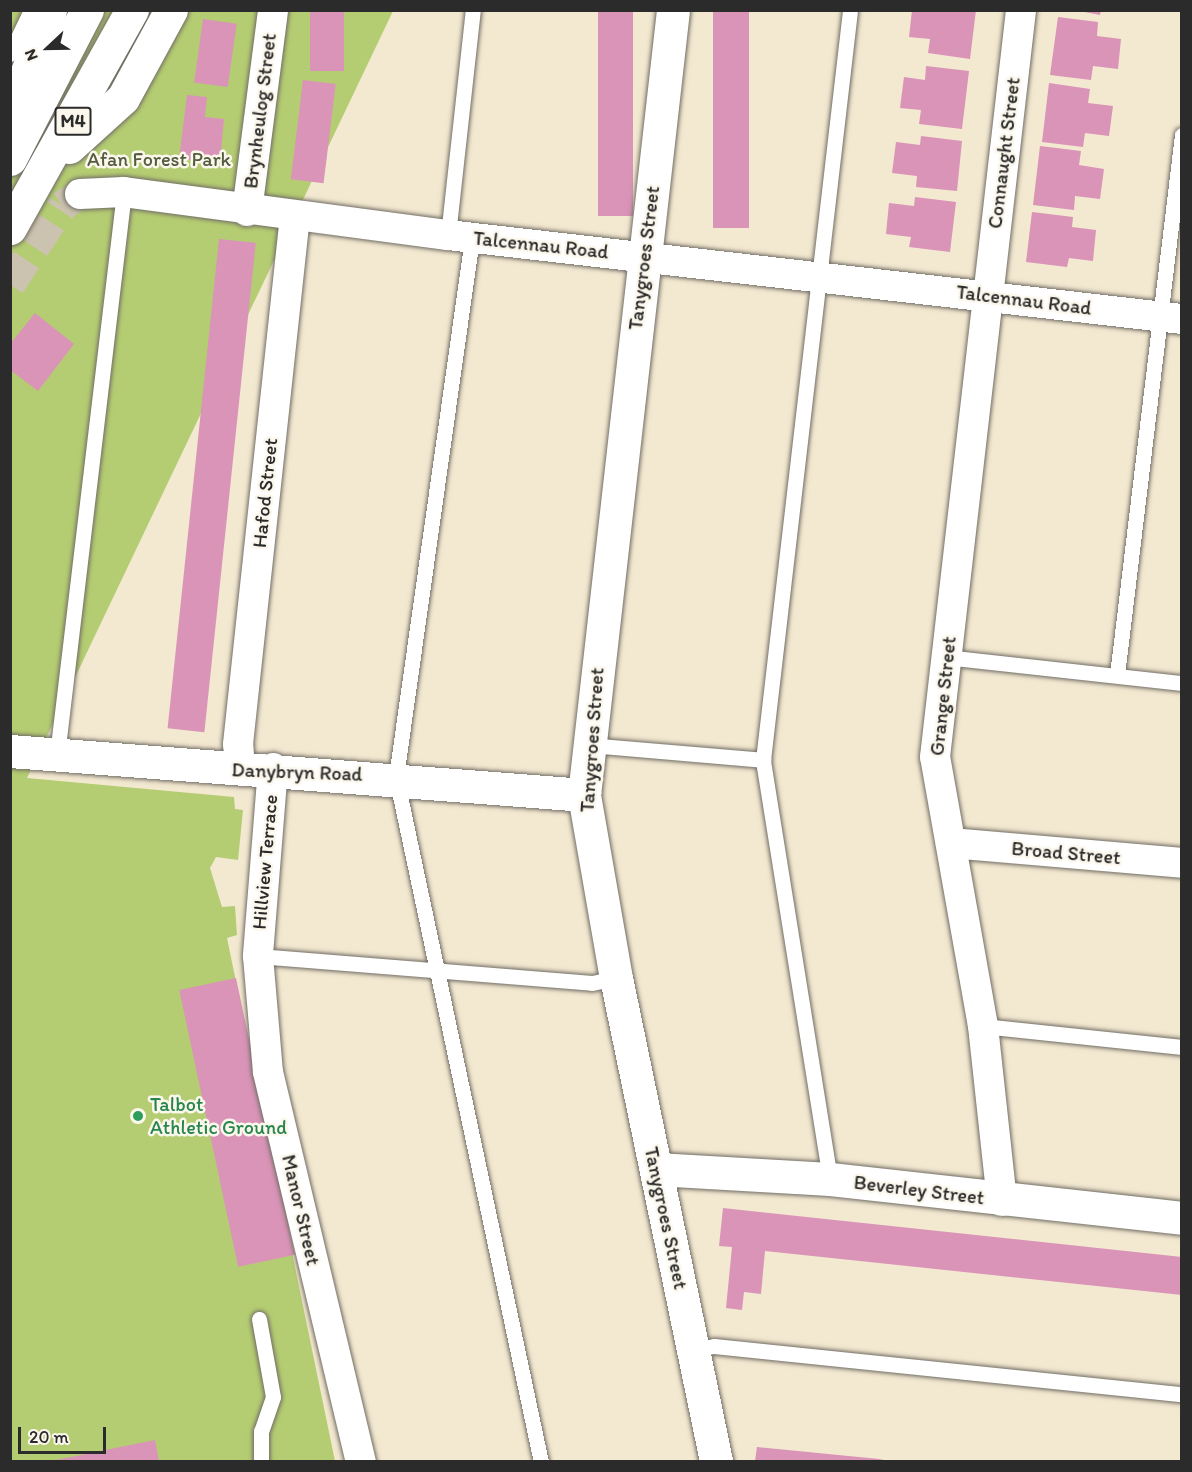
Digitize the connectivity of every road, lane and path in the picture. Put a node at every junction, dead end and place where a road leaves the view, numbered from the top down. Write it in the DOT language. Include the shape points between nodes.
graph roads {
  1 [pos="31,10"];
  2 [pos="50,10"];
  3 [pos="87,10"];
  4 [pos="132,10"];
  5 [pos="171,10"];
  6 [pos="273,10"];
  7 [pos="473,10"];
  8 [pos="673,10"];
  9 [pos="850,10"];
  10 [pos="1021,10"];
  11 [pos="10,54"];
  12 [pos="1182,135"];
  13 [pos="14,153"];
  14 [pos="48,167"];
  15 [pos="124,192"];
  16 [pos="80,194"];
  17 [pos="247,211"];
  18 [pos="295,216"];
  19 [pos="10,228"];
  20 [pos="460,236"];
  21 [pos="644,257"];
  22 [pos="821,278"];
  23 [pos="987,296"];
  24 [pos="1170,318"];
  25 [pos="946,657"];
  26 [pos="1117,675"];
  27 [pos="1182,683"];
  28 [pos="589,745"];
  29 [pos="10,751"];
  30 [pos="57,755"];
  31 [pos="763,760"];
  32 [pos="273,768"];
  33 [pos="240,770"];
  34 [pos="396,777"];
  35 [pos="584,795"];
  36 [pos="951,843"];
  37 [pos="1182,863"];
  38 [pos="258,956"];
  39 [pos="439,970"];
  40 [pos="615,978"];
  41 [pos="983,1026"];
  42 [pos="1182,1047"];
  43 [pos="656,1169"];
  44 [pos="830,1179"];
  45 [pos="1002,1201"];
  46 [pos="1182,1218"];
  47 [pos="259,1319"];
  48 [pos="693,1350"];
  49 [pos="1182,1394"];
  50 [pos="261,1461"];
  51 [pos="361,1461"];
  52 [pos="541,1461"];
  53 [pos="716,1461"];
  1 -- 11 [label="lane"];
  2 -- 13 [label="main road" via="27,72"];
  3 -- 13 [label="main road, M4"];
  4 -- 14 [label="main road, M4"];
  5 -- 14 [label="main road" via="123,98"];
  6 -- 17 [label="street, Brynheulog Street"];
  7 -- 20 [label="lane"];
  8 -- 21 [label="main road, Tanygroes Street"];
  9 -- 22 [label="lane"];
  10 -- 23 [label="street, Connaught Street"];
  12 -- 24 [label="lane"];
  14 -- 19 [label="main road, M4"];
  15 -- 16 [label="street, Talcennau Road"];
  15 -- 17 [label="street, Talcennau Road"];
  15 -- 30 [label="lane"];
  17 -- 18 [label="street, Talcennau Road"];
  18 -- 20 [label="street, Talcennau Road"];
  18 -- 33 [label="street, Hafod Street" via="238,744"];
  20 -- 21 [label="street, Talcennau Road"];
  20 -- 34 [label="lane"];
  21 -- 22 [label="street, Talcennau Road"];
  21 -- 28 [label="main road, Tanygroes Street"];
  22 -- 23 [label="street, Talcennau Road"];
  22 -- 31 [label="lane"];
  23 -- 24 [label="street, Talcennau Road"];
  23 -- 25 [label="street, Grange Street"];
  24 -- 26 [label="lane"];
  25 -- 26 [label="lane"];
  25 -- 36 [label="street, Grange Street" via="935,757"];
  26 -- 27 [label="lane"];
  28 -- 31 [label="lane"];
  28 -- 35 [label="main road, Tanygroes Street"];
  29 -- 30 [label="main road, Danybryn Road"];
  30 -- 33 [label="main road, Danybryn Road"];
  31 -- 44 [label="lane"];
  32 -- 33 [label="main road, Danybryn Road"];
  32 -- 34 [label="main road, Danybryn Road"];
  32 -- 38 [label="street, Hillview Terrace"];
  34 -- 35 [label="main road, Danybryn Road"];
  34 -- 39 [label="lane"];
  35 -- 40 [label="main road, Tanygroes Street"];
  36 -- 37 [label="street, Broad Street"];
  36 -- 41 [label="street, Grange Street"];
  38 -- 39 [label="lane"];
  38 -- 51 [label="street, Manor Street" via="268,1072"];
  39 -- 40 [label="lane" via="592,983"];
  39 -- 52 [label="lane"];
  40 -- 43 [label="main road, Tanygroes Street"];
  41 -- 42 [label="lane"];
  41 -- 45 [label="street, Grange Street"];
  43 -- 44 [label="main road, Beverley Street"];
  43 -- 48 [label="main road, Tanygroes Street"];
  44 -- 45 [label="main road, Beverley Street"];
  45 -- 46 [label="main road, Beverley Street"];
  47 -- 50 [label="lane" via="273,1397 261,1431"];
  48 -- 49 [label="lane" via="714,1346"];
  48 -- 53 [label="main road, Tanygroes Street"];
}
